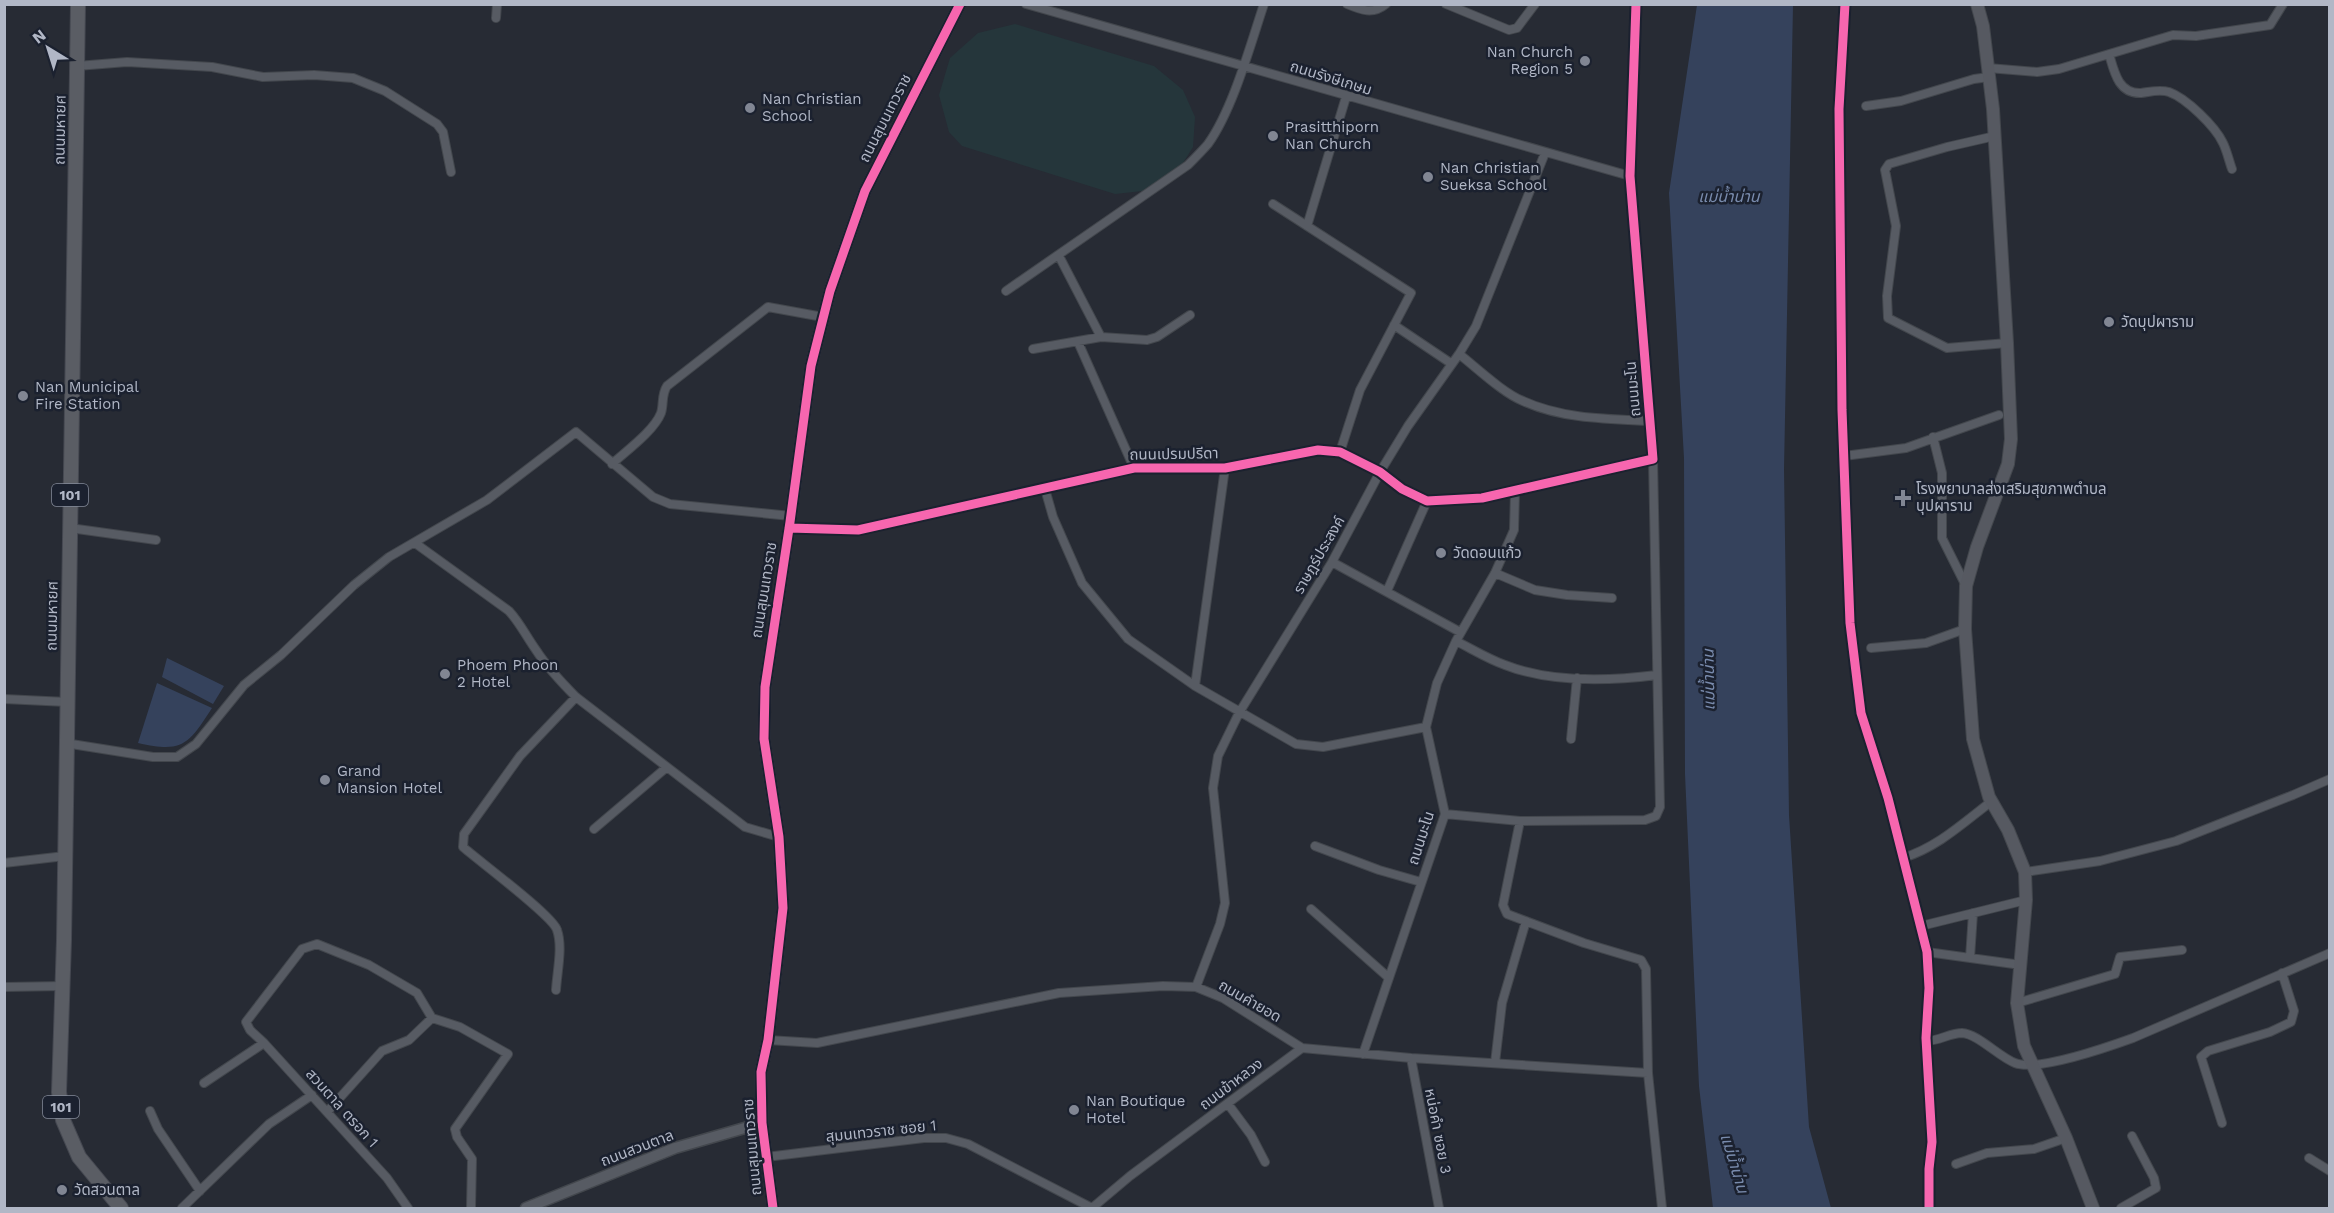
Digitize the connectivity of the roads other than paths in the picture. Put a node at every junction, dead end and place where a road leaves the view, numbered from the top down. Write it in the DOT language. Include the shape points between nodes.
graph roads {
  1 [pos="78,4"];
  2 [pos="497,4"];
  3 [pos="960,4"];
  4 [pos="1026,4"];
  5 [pos="1264,4"];
  6 [pos="1347,4"];
  7 [pos="1386,4"];
  8 [pos="1446,4"];
  9 [pos="1535,4"];
  10 [pos="1636,4"];
  11 [pos="1845,4"];
  12 [pos="1977,4"];
  13 [pos="2283,4"];
  14 [pos="496,18"];
  15 [pos="2109,54"];
  16 [pos="77,66"];
  17 [pos="1244,66"];
  18 [pos="1989,73"];
  19 [pos="1347,97"];
  20 [pos="1866,106"];
  21 [pos="1995,136"];
  22 [pos="1545,153"];
  23 [pos="2232,169"];
  24 [pos="451,172"];
  25 [pos="1630,176"];
  26 [pos="1273,204"];
  27 [pos="1307,226"];
  28 [pos="1059,256"];
  29 [pos="1006,291"];
  30 [pos="1190,315"];
  31 [pos="823,318"];
  32 [pos="1394,325"];
  33 [pos="1101,337"];
  34 [pos="1078,342"];
  35 [pos="2007,343"];
  36 [pos="1033,348"];
  37 [pos="1459,354"];
  38 [pos="1452,364"];
  39 [pos="1999,415"];
  40 [pos="1651,421"];
  41 [pos="1933,437"];
  42 [pos="1340,452"];
  43 [pos="1844,456"];
  44 [pos="1653,459"];
  45 [pos="612,464"];
  46 [pos="1134,468"];
  47 [pos="1225,468"];
  48 [pos="1380,472"];
  49 [pos="1045,489"];
  50 [pos="1515,492"];
  51 [pos="1427,501"];
  52 [pos="791,516"];
  53 [pos="70,528"];
  54 [pos="789,528"];
  55 [pos="156,540"];
  56 [pos="415,543"];
  57 [pos="1332,562"];
  58 [pos="1495,573"];
  59 [pos="1966,586"];
  60 [pos="1387,591"];
  61 [pos="1612,598"];
  62 [pos="1965,628"];
  63 [pos="1458,637"];
  64 [pos="1871,648"];
  65 [pos="1657,675"];
  66 [pos="1577,678"];
  67 [pos="1196,686"];
  68 [pos="576,697"];
  69 [pos="4,699"];
  70 [pos="67,702"];
  71 [pos="1239,713"];
  72 [pos="1426,727"];
  73 [pos="1571,739"];
  74 [pos="65,742"];
  75 [pos="667,767"];
  76 [pos="2330,779"];
  77 [pos="1992,801"];
  78 [pos="1445,814"];
  79 [pos="1520,821"];
  80 [pos="594,829"];
  81 [pos="779,837"];
  82 [pos="1315,846"];
  83 [pos="65,856"];
  84 [pos="1903,858"];
  85 [pos="4,863"];
  86 [pos="2025,872"];
  87 [pos="1420,882"];
  88 [pos="2026,900"];
  89 [pos="1311,909"];
  90 [pos="1973,913"];
  91 [pos="1526,921"];
  92 [pos="1921,926"];
  93 [pos="2182,950"];
  94 [pos="1927,952"];
  95 [pos="2330,953"];
  96 [pos="1970,958"];
  97 [pos="2021,965"];
  98 [pos="2282,973"];
  99 [pos="1389,978"];
  100 [pos="63,986"];
  101 [pos="4,987"];
  102 [pos="1196,987"];
  103 [pos="556,990"];
  104 [pos="2017,1003"];
  105 [pos="432,1018"];
  106 [pos="768,1040"];
  107 [pos="1926,1041"];
  108 [pos="264,1043"];
  109 [pos="1302,1048"];
  110 [pos="1363,1054"];
  111 [pos="1411,1058"];
  112 [pos="1495,1064"];
  113 [pos="2034,1066"];
  114 [pos="1648,1074"];
  115 [pos="204,1083"];
  116 [pos="312,1095"];
  117 [pos="1228,1104"];
  118 [pos="150,1111"];
  119 [pos="327,1112"];
  120 [pos="762,1123"];
  121 [pos="2222,1123"];
  122 [pos="2132,1136"];
  123 [pos="2066,1138"];
  124 [pos="766,1157"];
  125 [pos="2309,1158"];
  126 [pos="1265,1162"];
  127 [pos="1956,1164"];
  128 [pos="2330,1171"];
  129 [pos="200,1191"];
  130 [pos="1092,1208"];
  131 [pos="121,1209"];
  132 [pos="182,1209"];
  133 [pos="408,1209"];
  134 [pos="471,1209"];
  135 [pos="526,1209"];
  136 [pos="773,1209"];
  137 [pos="1439,1209"];
  138 [pos="1662,1209"];
  139 [pos="1929,1209"];
  140 [pos="2093,1209"];
  141 [pos="2121,1209"];
  1 -- 16 [label="main road, ถนนมหายศ / 101"];
  2 -- 14 [label="street"];
  3 -- 31 [label="street, ถนนสุมนเทวราช" via="865,191"];
  4 -- 17 [label="street, ถนนรังษีเกษม"];
  5 -- 17 [label="street"];
  6 -- 7 [label="street" via="1363,11 1374,11"];
  8 -- 9 [label="street" via="1509,30 1517,28"];
  10 -- 25 [label="street, ถนนมะโน"];
  11 -- 43 [label="street" via="1839,109"];
  12 -- 18 [label="main road"];
  13 -- 15 [label="street" via="2270,26 2196,36 2173,35"];
  15 -- 18 [label="street" via="2059,69"];
  15 -- 23 [label="street" via="2117,81 2126,88 2138,93 2168,92 2184,100 2222,142"];
  16 -- 24 [label="street" via="127,62 212,67 263,77 353,78 385,92 437,124 443,132"];
  16 -- 53 [label="main road, ถนนมหายศ / 101"];
  17 -- 19 [label="street, ถนนรังษีเกษม"];
  17 -- 28 [label="street" via="1221,122 1188,165"];
  18 -- 20 [label="street" via="1901,101"];
  18 -- 21 [label="main road"];
  19 -- 22 [label="street, ถนนรังษีเกษม"];
  19 -- 27 [label="street"];
  21 -- 35 [label="main road"];
  21 -- 35 [label="street" via="1889,164 1885,170 1896,226 1888,318 1947,348"];
  22 -- 25 [label="street, ถนนรังษีเกษม"];
  22 -- 37 [label="street, ราษฎร์ประสงค์" via="1476,326"];
  25 -- 40 [label="street, ถนนมะโน"];
  26 -- 27 [label="street"];
  27 -- 32 [label="street" via="1411,293"];
  28 -- 29 [label="street"];
  28 -- 33 [label="street"];
  30 -- 33 [label="street" via="1147,340"];
  31 -- 45 [label="street" via="768,307 667,386 655,423"];
  31 -- 52 [label="street, ถนนสุมนเทวราช" via="811,366"];
  32 -- 38 [label="street"];
  32 -- 42 [label="street" via="1360,390"];
  33 -- 34 [label="street"];
  34 -- 36 [label="street"];
  34 -- 46 [label="street"];
  35 -- 59 [label="main road" via="2011,439 2008,464"];
  37 -- 38 [label="street, ราษฎร์ประสงค์"];
  37 -- 40 [label="street" via="1522,401 1561,414"];
  38 -- 48 [label="street, ราษฎร์ประสงค์"];
  39 -- 41 [label="street"];
  40 -- 44 [label="street, ถนนมะโน"];
  41 -- 43 [label="street" via="1906,448"];
  41 -- 59 [label="street" via="1942,473 1942,538"];
  42 -- 47 [label="street, ถนนเปรมปรีดา" via="1318,450"];
  42 -- 48 [label="street, ถนนเปรมปรีดา"];
  43 -- 84 [label="street" via="1850,623 1861,713"];
  44 -- 50 [label="street"];
  44 -- 65 [label="street, ถนนมะโน"];
  45 -- 52 [label="street" via="653,497 670,504"];
  45 -- 56 [label="street" via="576,432 487,500"];
  46 -- 47 [label="street, ถนนเปรมปรีดา"];
  46 -- 49 [label="street, ถนนเปรมปรีดา"];
  47 -- 67 [label="street"];
  48 -- 51 [label="street, ถนนเปรมปรีดา"];
  48 -- 57 [label="street, ราษฎร์ประสงค์"];
  49 -- 54 [label="street, ถนนเปรมปรีดา" via="858,530"];
  49 -- 67 [label="street" via="1082,583 1128,639"];
  50 -- 51 [label="street, ถนนเปรมปรีดา"];
  50 -- 58 [label="street, ถนนมะโน" via="1514,530"];
  51 -- 60 [label="street"];
  52 -- 54 [label="street, ถนนสุมนเทวราช"];
  53 -- 55 [label="street"];
  53 -- 70 [label="main road, ถนนมหายศ / 101"];
  54 -- 81 [label="street, ถนนสุมนเทวราช" via="765,687 764,739"];
  56 -- 68 [label="street" via="509,611 555,676"];
  56 -- 74 [label="street" via="354,585 281,656 244,685 196,744 177,757 153,757"];
  57 -- 60 [label="street"];
  57 -- 71 [label="street, ราษฎร์ประสงค์"];
  58 -- 61 [label="street" via="1535,590"];
  58 -- 63 [label="street, ถนนมะโน"];
  59 -- 62 [label="main road"];
  60 -- 63 [label="street"];
  62 -- 64 [label="street" via="1926,643"];
  62 -- 77 [label="main road" via="1973,739"];
  63 -- 66 [label="street" via="1506,666"];
  63 -- 72 [label="street, ถนนมะโน" via="1437,683"];
  65 -- 66 [label="street" via="1614,680"];
  65 -- 79 [label="street, ถนนมะโน" via="1660,807 1656,816 1645,820"];
  66 -- 73 [label="street"];
  67 -- 71 [label="street"];
  68 -- 75 [label="street"];
  68 -- 103 [label="street" via="520,756 463,840 463,847 556,926"];
  69 -- 70 [label="street"];
  70 -- 74 [label="main road, ถนนมหายศ / 101"];
  71 -- 72 [label="street" via="1296,744 1309,746 1323,747"];
  71 -- 102 [label="street, ราษฎร์ประสงค์" via="1218,756 1213,788 1225,903"];
  72 -- 78 [label="street, ถนนมะโน"];
  74 -- 83 [label="main road, ถนนมหายศ / 101"];
  75 -- 80 [label="street"];
  75 -- 81 [label="street" via="745,827"];
  76 -- 86 [label="street" via="2176,841 2100,861"];
  77 -- 84 [label="street" via="1942,841"];
  77 -- 86 [label="main road"];
  78 -- 79 [label="street"];
  78 -- 87 [label="street, ถนนมะโน"];
  79 -- 91 [label="street" via="1503,905 1507,914"];
  81 -- 106 [label="street, ถนนสุมนเทวราช" via="783,908"];
  82 -- 87 [label="street"];
  83 -- 85 [label="street"];
  83 -- 100 [label="main road, ถนนมหายศ / 101"];
  84 -- 92 [label="street"];
  86 -- 88 [label="main road"];
  87 -- 99 [label="street, ถนนมะโน"];
  88 -- 90 [label="street"];
  88 -- 97 [label="main road"];
  89 -- 99 [label="street"];
  90 -- 92 [label="street"];
  90 -- 96 [label="street"];
  91 -- 112 [label="street" via="1502,1003"];
  91 -- 114 [label="street" via="1641,960 1646,969"];
  92 -- 94 [label="street"];
  93 -- 104 [label="street" via="2120,957 2115,974"];
  94 -- 96 [label="street"];
  94 -- 107 [label="street"];
  95 -- 98 [label="street"];
  96 -- 97 [label="street"];
  97 -- 104 [label="main road"];
  98 -- 113 [label="street" via="2133,1038"];
  98 -- 121 [label="street" via="2294,1011 2291,1022 2208,1051 2201,1057"];
  99 -- 110 [label="street, ถนนมะโน"];
  100 -- 101 [label="street"];
  100 -- 131 [label="main road, ถนนมหายศ / 101" via="59,1092 63,1120 79,1157"];
  102 -- 106 [label="street, ถนนคำยอด" via="1059,993 817,1043"];
  102 -- 109 [label="street, ถนนคำยอด" via="1223,998"];
  104 -- 113 [label="main road" via="2024,1046"];
  105 -- 108 [label="street, สวนตาล ตรอก 1" via="417,993 369,965 316,944 302,949 246,1022"];
  105 -- 119 [label="street" via="409,1040 382,1051"];
  105 -- 134 [label="street" via="460,1027 508,1054 455,1129 472,1159"];
  106 -- 120 [label="street, ถนนสุมนเทวราช" via="761,1072"];
  107 -- 113 [label="street" via="1967,1034 2015,1063"];
  107 -- 139 [label="street" via="1932,1142"];
  108 -- 115 [label="street"];
  108 -- 116 [label="street, สวนตาล ตรอก 1"];
  109 -- 110 [label="street, ถนนคำยอด"];
  109 -- 117 [label="street, ถนนข้าหลวง"];
  110 -- 111 [label="street, ถนนคำยอด"];
  111 -- 112 [label="street, ถนนคำยอด"];
  111 -- 137 [label="street, หน่อคำ ซอย 3"];
  112 -- 114 [label="street, ถนนคำยอด"];
  113 -- 123 [label="main road"];
  114 -- 138 [label="street"];
  116 -- 119 [label="street, สวนตาล ตรอก 1"];
  116 -- 129 [label="street" via="269,1124"];
  117 -- 126 [label="street"];
  117 -- 130 [label="street, ถนนข้าหลวง"];
  118 -- 129 [label="street"];
  119 -- 133 [label="street, สวนตาล ตรอก 1" via="387,1178"];
  120 -- 124 [label="street, ถนนสุมนเทวราช"];
  120 -- 135 [label="street, ถนนสวนตาล" via="675,1148"];
  122 -- 141 [label="street" via="2156,1188"];
  123 -- 127 [label="street" via="2034,1149 1987,1153"];
  123 -- 140 [label="main road"];
  124 -- 130 [label="street, สุมนเทวราช ซอย 1" via="946,1138 968,1144"];
  124 -- 136 [label="street, ถนนสุมนเทวราช"];
  125 -- 128 [label="street"];
  129 -- 132 [label="street"];
}
